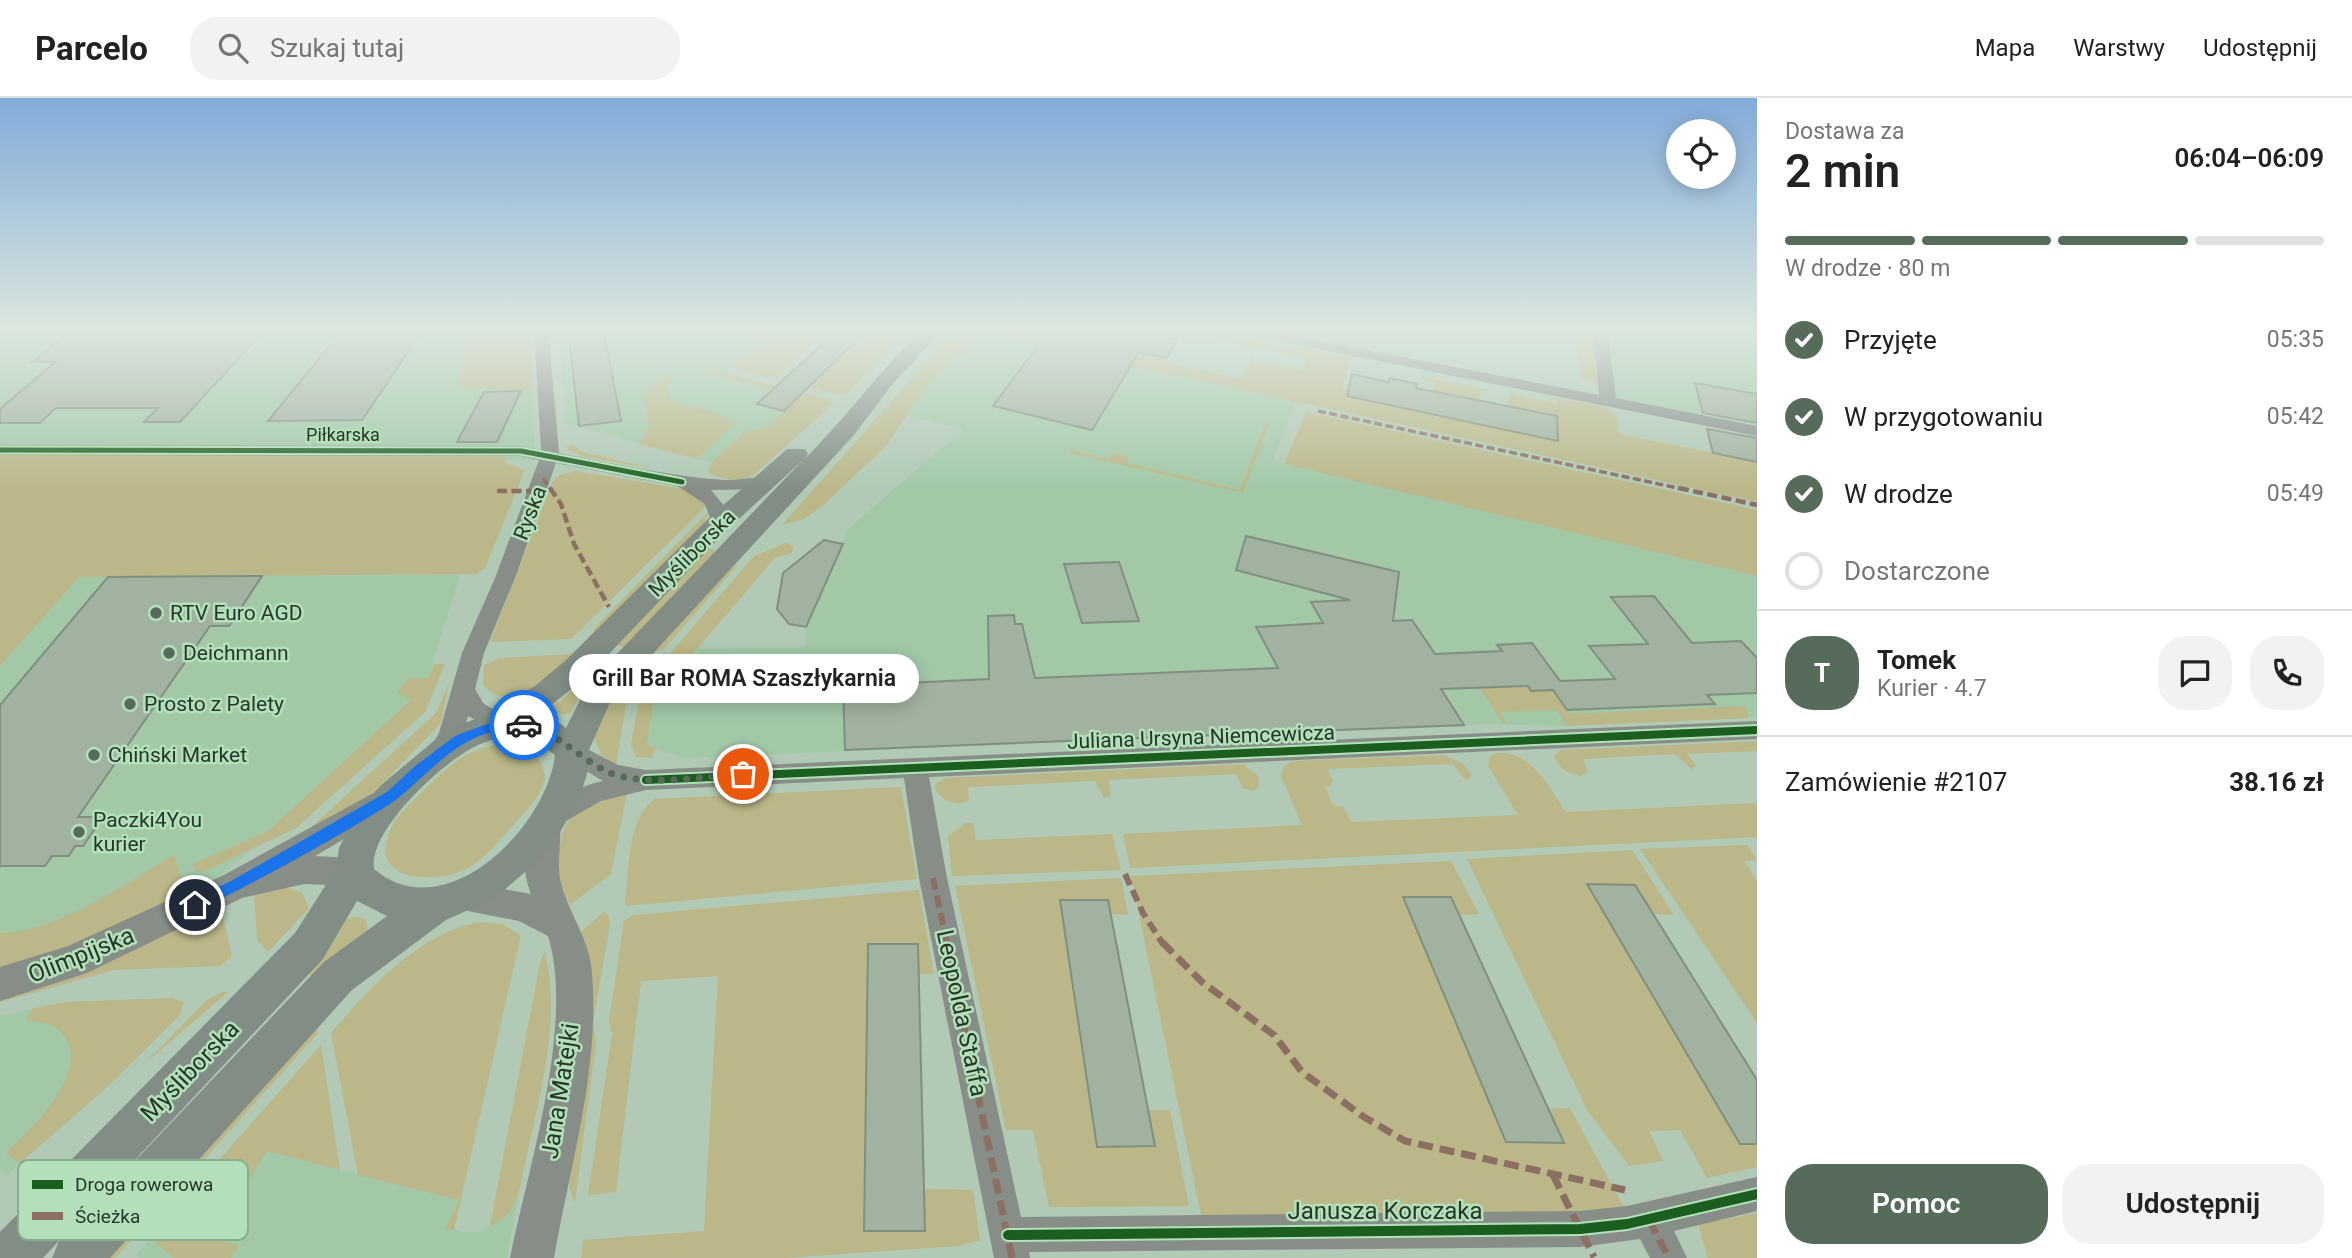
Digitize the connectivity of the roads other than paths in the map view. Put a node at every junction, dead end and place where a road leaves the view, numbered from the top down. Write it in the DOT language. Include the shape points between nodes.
graph roads {
  1 [pos="545,382"];
  2 [pos="881,382"];
  3 [pos="882,382"];
  4 [pos="1507,382"];
  5 [pos="1606,382"];
  6 [pos="1608,402"];
  7 [pos="1757,431"];
  8 [pos="0,450"];
  9 [pos="550,455"];
  10 [pos="682,482"];
  11 [pos="763,484"];
  12 [pos="720,522"];
  13 [pos="463,689"];
  14 [pos="500,723"];
  15 [pos="1757,730"];
  16 [pos="572,750"];
  17 [pos="439,754"];
  18 [pos="915,767"];
  19 [pos="646,780"];
  20 [pos="392,796"];
  21 [pos="548,822"];
  22 [pos="354,872"];
  23 [pos="933,878"];
  24 [pos="236,885"];
  25 [pos="447,901"];
  26 [pos="560,925"];
  27 [pos="0,984"];
  28 [pos="104,1160"];
  29 [pos="168,1160"];
  30 [pos="1757,1194"];
  31 [pos="1649,1220"];
  32 [pos="26,1240"];
  33 [pos="94,1240"];
  34 [pos="1010,1247"];
  35 [pos="9,1258"];
  36 [pos="77,1258"];
  37 [pos="532,1258"];
  38 [pos="1669,1258"];
  1 -- 9 [label="street, Ryska"];
  2 -- 11 [label="main road, Myśliborska"];
  3 -- 16 [label="main road, Myśliborska" via="846,430 599,692"];
  4 -- 6 [label="street"];
  5 -- 6 [label="street"];
  6 -- 7 [label="street"];
  8 -- 9 [label="street, Piłkarska" via="495,450"];
  9 -- 10 [label="street, Piłkarska"];
  9 -- 13 [label="street, Ryska"];
  10 -- 11 [label="street, Piłkarska"];
  10 -- 12 [label="street, Piłkarska" via="711,496"];
  11 -- 12 [label="main road, Myśliborska"];
  12 -- 14 [label="main road, Myśliborska" via="577,668"];
  13 -- 14 [label="street" via="476,710"];
  13 -- 17 [label="street, Ryska" via="451,734"];
  14 -- 16 [label="main road" via="544,729"];
  14 -- 17 [label="main road, Myśliborska" via="459,739"];
  15 -- 18 [label="street, Juliana Ursyna Niemcewicza"];
  16 -- 19 [label="street, Juliana Ursyna Niemcewicza" via="612,774"];
  16 -- 21 [label="main road, Myśliborska" via="570,784"];
  17 -- 20 [label="main road, Myśliborska"];
  18 -- 19 [label="street, Juliana Ursyna Niemcewicza"];
  18 -- 23 [label="street, Leopolda Staffa"];
  19 -- 21 [label="street, Juliana Ursyna Niemcewicza" via="594,793"];
  20 -- 22 [label="main road, Myśliborska" via="362,838"];
  20 -- 24 [label="street, Olimpijska"];
  21 -- 25 [label="main road, Myśliborska" via="499,872"];
  21 -- 26 [label="street, Jana Matejki" via="539,850 544,887"];
  22 -- 24 [label="street, Olimpijska" via="304,870"];
  22 -- 25 [label="main road" via="365,887 386,898"];
  22 -- 28 [label="main road, Myśliborska" via="310,946"];
  23 -- 34 [label="street, Leopolda Staffa"];
  24 -- 27 [label="street, Olimpijska" via="98,951"];
  25 -- 26 [label="street" via="524,907"];
  25 -- 29 [label="main road, Myśliborska" via="338,976"];
  26 -- 37 [label="street, Jana Matejki" via="574,970 572,1029"];
  30 -- 31 [label="street, Janusza Korczaka"];
  31 -- 34 [label="street, Janusza Korczaka" via="1580,1230 1199,1231"];
  31 -- 38 [label="street"];
  32 -- 35 [label="main road, Myśliborska"];
  33 -- 36 [label="main road, Myśliborska"];
}
